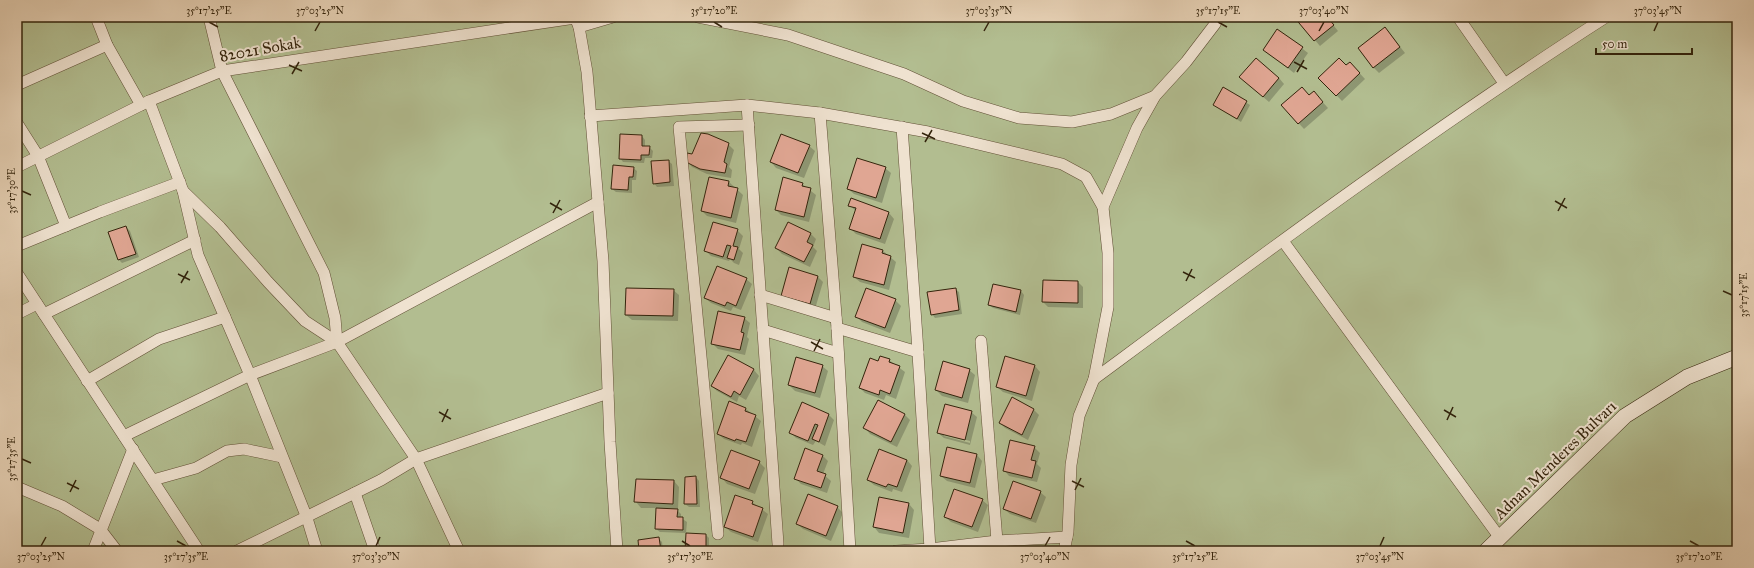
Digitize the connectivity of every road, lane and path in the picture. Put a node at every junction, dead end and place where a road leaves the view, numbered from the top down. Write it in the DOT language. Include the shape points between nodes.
graph roads {
  1 [pos="96,17"];
  2 [pos="209,17"];
  3 [pos="613,17"];
  4 [pos="698,17"];
  5 [pos="1218,17"];
  6 [pos="1458,17"];
  7 [pos="1606,17"];
  8 [pos="576,21"];
  9 [pos="107,45"];
  10 [pos="222,70"];
  11 [pos="1504,83"];
  12 [pos="17,85"];
  13 [pos="1155,96"];
  14 [pos="145,103"];
  15 [pos="747,105"];
  16 [pos="820,112"];
  17 [pos="590,116"];
  18 [pos="17,123"];
  19 [pos="749,125"];
  20 [pos="902,127"];
  21 [pos="38,156"];
  22 [pos="17,167"];
  23 [pos="181,187"];
  24 [pos="598,202"];
  25 [pos="1102,207"];
  26 [pos="66,226"];
  27 [pos="195,240"];
  28 [pos="1283,241"];
  29 [pos="17,246"];
  30 [pos="17,273"];
  31 [pos="760,296"];
  32 [pos="37,304"];
  33 [pos="17,314"];
  34 [pos="44,314"];
  35 [pos="225,317"];
  36 [pos="836,323"];
  37 [pos="763,330"];
  38 [pos="981,341"];
  39 [pos="337,342"];
  40 [pos="918,352"];
  41 [pos="838,353"];
  42 [pos="1737,357"];
  43 [pos="250,375"];
  44 [pos="1094,379"];
  45 [pos="88,381"];
  46 [pos="608,393"];
  47 [pos="124,436"];
  48 [pos="133,450"];
  49 [pos="282,457"];
  50 [pos="416,459"];
  51 [pos="153,480"];
  52 [pos="17,488"];
  53 [pos="355,493"];
  54 [pos="306,518"];
  55 [pos="100,529"];
  56 [pos="718,534"];
  57 [pos="1067,537"];
  58 [pos="1500,538"];
  59 [pos="997,541"];
  60 [pos="778,544"];
  61 [pos="930,549"];
  62 [pos="92,551"];
  63 [pos="117,551"];
  64 [pos="199,551"];
  65 [pos="237,551"];
  66 [pos="317,551"];
  67 [pos="375,551"];
  68 [pos="459,551"];
  69 [pos="617,551"];
  70 [pos="850,551"];
  71 [pos="896,551"];
  72 [pos="1064,551"];
  73 [pos="1486,551"];
  1 -- 9 [label="street"];
  2 -- 10 [label="street"];
  3 -- 8 [label="street, 82021 Sokak"];
  4 -- 13 [label="street" via="788,35 904,74 963,101 1019,118 1072,122 1111,114"];
  5 -- 13 [label="street" via="1186,62"];
  6 -- 11 [label="street"];
  7 -- 11 [label="street"];
  8 -- 10 [label="street, 82021 Sokak"];
  8 -- 17 [label="street" via="587,72"];
  9 -- 12 [label="street"];
  9 -- 14 [label="street"];
  10 -- 14 [label="street, 82021 Sokak"];
  10 -- 39 [label="street" via="324,273 335,318"];
  11 -- 28 [label="street"];
  13 -- 25 [label="street" via="1137,128"];
  14 -- 21 [label="street, 82021 Sokak"];
  14 -- 23 [label="street"];
  15 -- 16 [label="street"];
  15 -- 17 [label="street"];
  15 -- 19 [label="street"];
  16 -- 20 [label="street"];
  16 -- 36 [label="street"];
  17 -- 24 [label="street"];
  18 -- 21 [label="street"];
  19 -- 31 [label="street"];
  19 -- 56 [label="street" via="679,128"];
  20 -- 25 [label="street" via="1062,164 1086,177"];
  20 -- 40 [label="street"];
  21 -- 22 [label="street, 82021 Sokak"];
  21 -- 26 [label="street"];
  23 -- 26 [label="street"];
  23 -- 27 [label="street"];
  23 -- 39 [label="street" via="305,321"];
  24 -- 39 [label="street"];
  24 -- 46 [label="street"];
  25 -- 44 [label="street" via="1108,254 1108,308"];
  26 -- 29 [label="street"];
  27 -- 34 [label="street"];
  27 -- 35 [label="street" via="198,254"];
  28 -- 44 [label="street"];
  28 -- 58 [label="street"];
  30 -- 32 [label="street"];
  31 -- 36 [label="street"];
  31 -- 37 [label="street"];
  32 -- 33 [label="street"];
  32 -- 34 [label="street"];
  34 -- 45 [label="street"];
  35 -- 43 [label="street"];
  35 -- 45 [label="street" via="159,339"];
  36 -- 40 [label="street"];
  36 -- 41 [label="street"];
  37 -- 41 [label="street"];
  37 -- 60 [label="street"];
  38 -- 59 [label="street"];
  39 -- 43 [label="street"];
  39 -- 50 [label="street"];
  40 -- 61 [label="street"];
  41 -- 70 [label="street"];
  42 -- 58 [label="main road, Adnan Menderes Bulvarı" via="1687,377 1625,416"];
  43 -- 47 [label="street"];
  43 -- 49 [label="street"];
  44 -- 57 [label="street" via="1079,416 1071,465"];
  45 -- 47 [label="street"];
  46 -- 50 [label="street"];
  46 -- 69 [label="street"];
  47 -- 48 [label="street"];
  48 -- 51 [label="street"];
  48 -- 55 [label="street"];
  49 -- 51 [label="street" via="244,449 227,451 196,468"];
  49 -- 54 [label="street"];
  50 -- 53 [label="street"];
  50 -- 68 [label="street"];
  51 -- 64 [label="street"];
  52 -- 55 [label="street" via="62,506"];
  53 -- 54 [label="street"];
  53 -- 67 [label="street"];
  54 -- 65 [label="street"];
  54 -- 66 [label="street"];
  55 -- 62 [label="street"];
  55 -- 63 [label="street"];
  57 -- 59 [label="street"];
  57 -- 72 [label="street"];
  58 -- 73 [label="main road, Adnan Menderes Bulvarı"];
  59 -- 61 [label="street"];
  61 -- 71 [label="street"];
}
